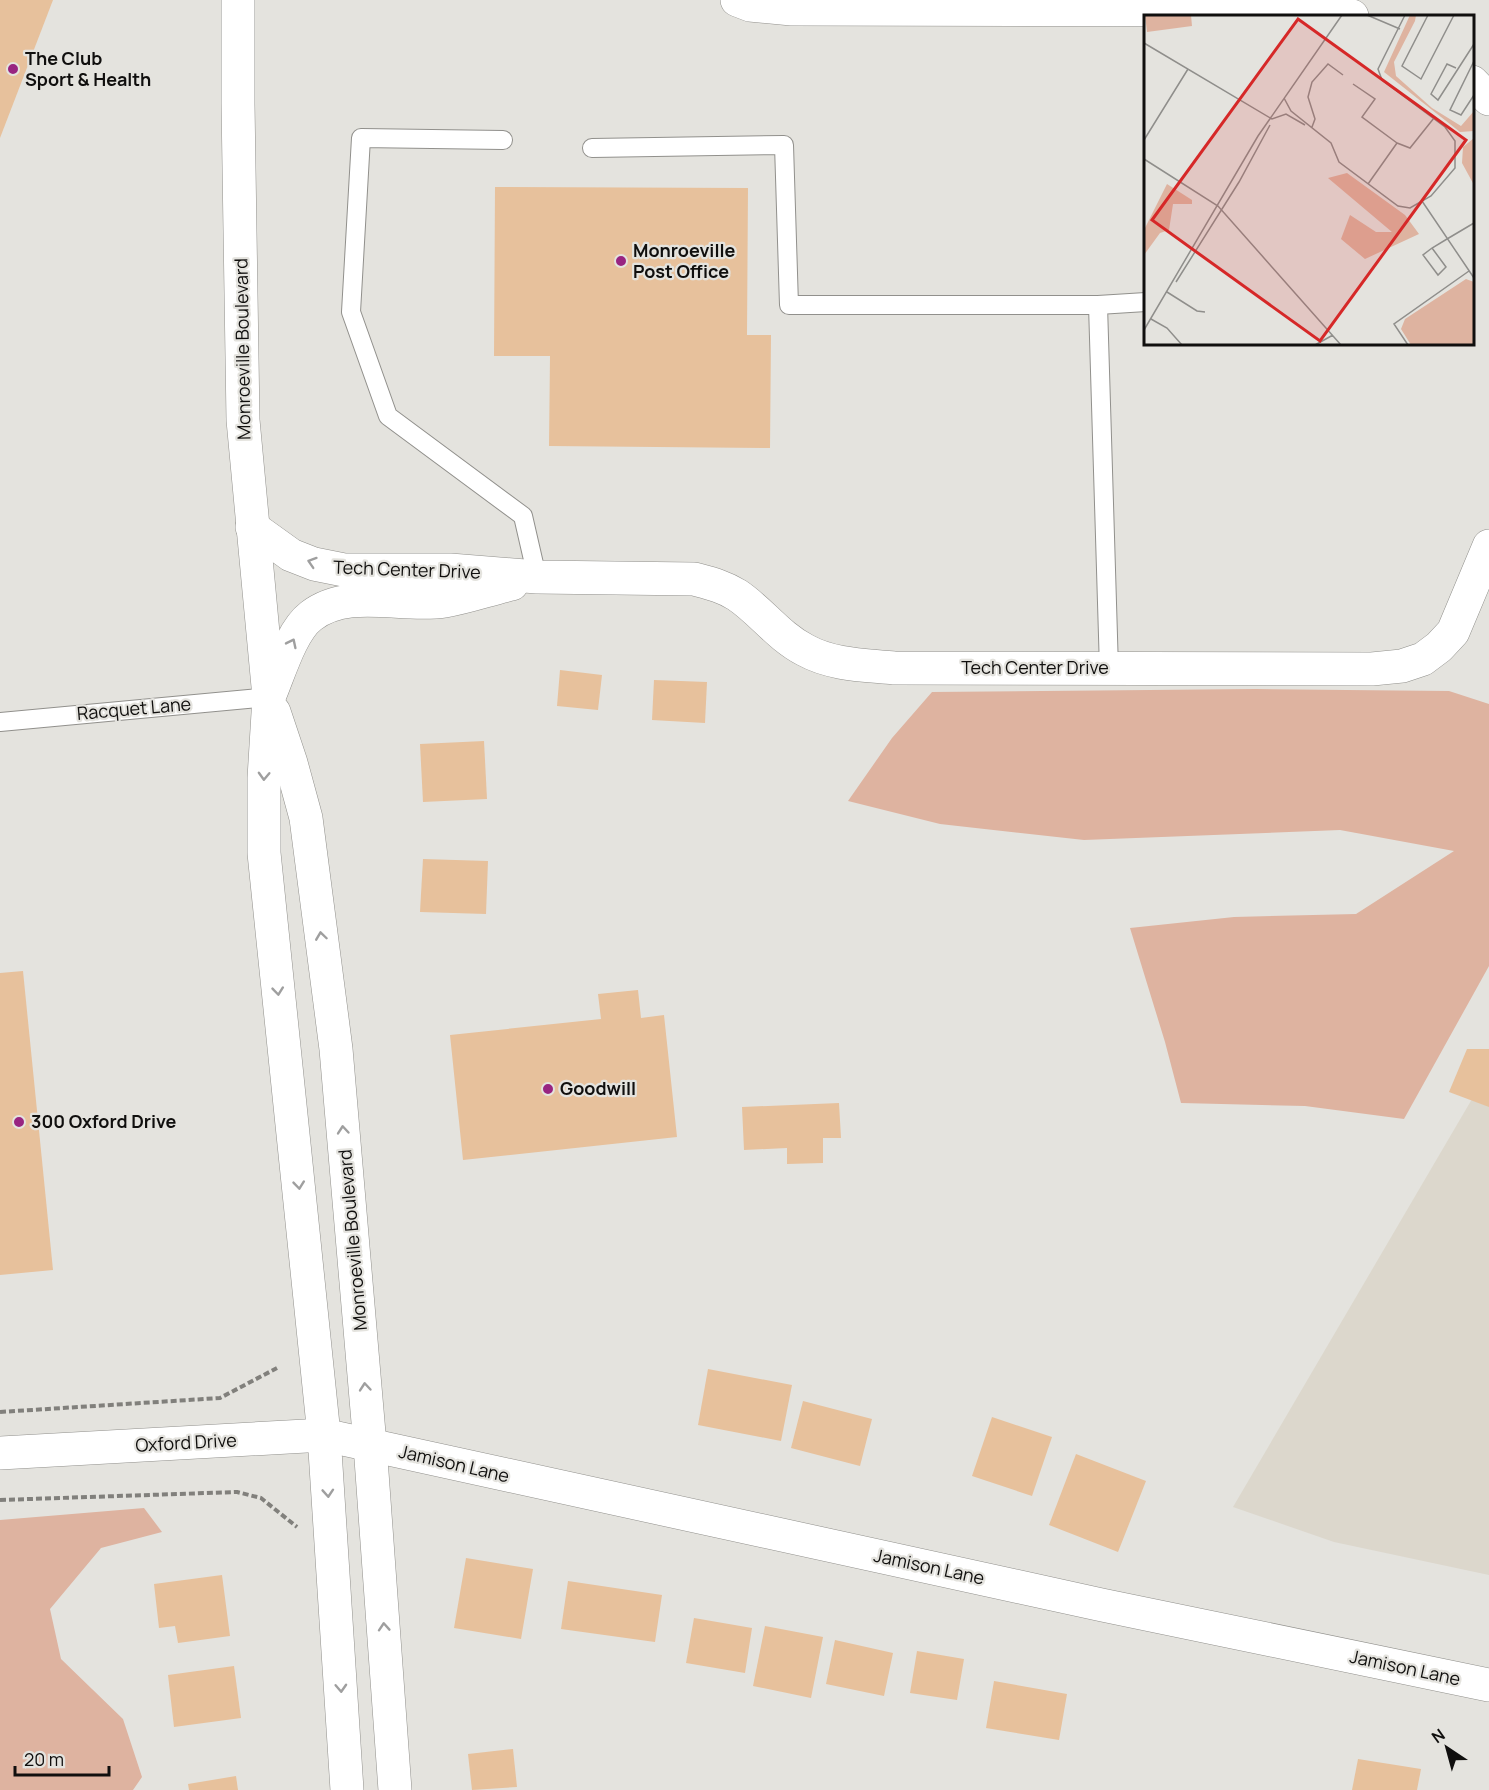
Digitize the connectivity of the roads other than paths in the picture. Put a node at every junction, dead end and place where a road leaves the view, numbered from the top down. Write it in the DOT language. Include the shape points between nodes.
graph roads {
  1 [pos="238,0"];
  2 [pos="737,0"];
  3 [pos="1210,13"];
  4 [pos="1340,15"];
  5 [pos="1474,83"];
  6 [pos="1489,99"];
  7 [pos="503,140"];
  8 [pos="592,148"];
  9 [pos="1144,302"];
  10 [pos="1098,306"];
  11 [pos="252,527"];
  12 [pos="1489,546"];
  13 [pos="537,577"];
  14 [pos="1109,669"];
  15 [pos="269,697"];
  16 [pos="0,722"];
  17 [pos="324,1435"];
  18 [pos="370,1445"];
  19 [pos="0,1453"];
  20 [pos="1489,1685"];
  21 [pos="347,1790"];
  22 [pos="395,1790"];
  1 -- 11 [label="street, Monroeville Boulevard" via="243,420"];
  2 -- 3 [label="street" via="792,9"];
  3 -- 4 [label="street" via="1281,10"];
  5 -- 6 [label="street"];
  7 -- 13 [label="lane" via="361,138 351,312 388,416 523,516"];
  8 -- 10 [label="lane" via="784,145 789,305"];
  9 -- 10 [label="lane"];
  10 -- 14 [label="lane"];
  13 -- 11 [label="street, Tech Center Drive, one-way" via="450,570 344,570 291,555"];
  11 -- 15 [label="street, Monroeville Boulevard"];
  12 -- 14 [label="street, Tech Center Drive" via="1453,632 1423,659 1402,666"];
  13 -- 14 [label="street, Tech Center Drive" via="644,577 714,584 737,595 805,650 846,664 894,668"];
  15 -- 13 [label="street, Tech Center Drive, one-way" via="294,638 310,617 330,606 351,601 444,601"];
  15 -- 16 [label="lane, Racquet Lane"];
  15 -- 17 [label="street, Monroeville Boulevard, one-way" via="264,852"];
  18 -- 15 [label="street, Monroeville Boulevard, one-way" via="336,1049 306,818"];
  17 -- 18 [label="street, Oxford Drive"];
  17 -- 19 [label="street, Oxford Drive"];
  17 -- 21 [label="street, Monroeville Boulevard, one-way"];
  18 -- 20 [label="street, Jamison Lane"];
  22 -- 18 [label="street, Monroeville Boulevard, one-way"];
}
